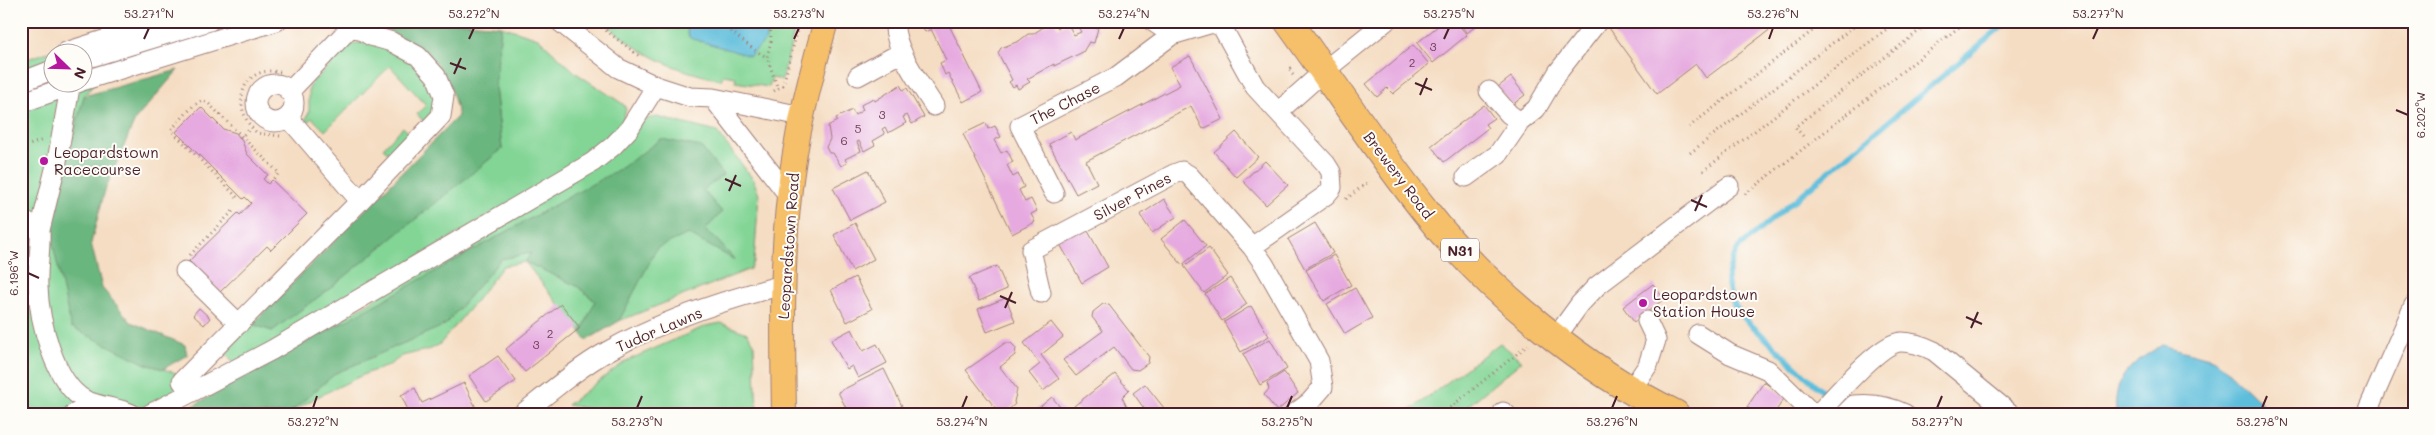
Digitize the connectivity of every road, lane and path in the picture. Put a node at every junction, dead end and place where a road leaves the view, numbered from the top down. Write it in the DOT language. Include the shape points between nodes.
graph roads {
  1 [pos="163,21"];
  2 [pos="210,21"];
  3 [pos="277,21"];
  4 [pos="559,21"];
  5 [pos="594,21"];
  6 [pos="714,21"];
  7 [pos="770,21"];
  8 [pos="800,21"];
  9 [pos="826,21"];
  10 [pos="894,21"];
  11 [pos="1152,21"];
  12 [pos="1288,21"];
  13 [pos="1386,21"];
  14 [pos="1598,21"];
  15 [pos="1825,21"];
  16 [pos="1861,21"];
  17 [pos="1897,21"];
  18 [pos="1932,21"];
  19 [pos="1967,21"];
  20 [pos="352,23"];
  21 [pos="1172,35"];
  22 [pos="92,44"];
  23 [pos="902,52"];
  24 [pos="767,56"];
  25 [pos="92,57"];
  26 [pos="641,57"];
  27 [pos="42,61"];
  28 [pos="21,68"];
  29 [pos="1324,71"];
  30 [pos="42,74"];
  31 [pos="858,76"];
  32 [pos="92,78"];
  33 [pos="21,82"];
  34 [pos="656,86"];
  35 [pos="778,89"];
  36 [pos="768,91"];
  37 [pos="1489,91"];
  38 [pos="51,92"];
  39 [pos="74,92"];
  40 [pos="289,92"];
  41 [pos="713,98"];
  42 [pos="21,103"];
  43 [pos="934,106"];
  44 [pos="1278,112"];
  45 [pos="802,116"];
  46 [pos="288,117"];
  47 [pos="1520,122"];
  48 [pos="1688,126"];
  49 [pos="251,128"];
  50 [pos="1803,136"];
  51 [pos="241,137"];
  52 [pos="1690,153"];
  53 [pos="1703,170"];
  54 [pos="1466,177"];
  55 [pos="272,180"];
  56 [pos="1734,192"];
  57 [pos="1054,194"];
  58 [pos="789,196"];
  59 [pos="237,197"];
  60 [pos="360,201"];
  61 [pos="233,211"];
  62 [pos="21,223"];
  63 [pos="40,230"];
  64 [pos="1252,247"];
  65 [pos="185,271"];
  66 [pos="783,285"];
  67 [pos="1041,293"];
  68 [pos="2414,305"];
  69 [pos="1647,321"];
  70 [pos="239,324"];
  71 [pos="1698,334"];
  72 [pos="1556,337"];
  73 [pos="1527,345"];
  74 [pos="1632,389"];
  75 [pos="189,392"];
  76 [pos="96,404"];
  77 [pos="1850,409"];
  78 [pos="74,414"];
  79 [pos="132,414"];
  80 [pos="150,414"];
  81 [pos="522,414"];
  82 [pos="784,414"];
  83 [pos="1294,414"];
  84 [pos="1442,414"];
  85 [pos="1675,414"];
  86 [pos="1813,414"];
  87 [pos="1818,414"];
  88 [pos="1905,414"];
  89 [pos="2011,414"];
  90 [pos="2366,414"];
  1 -- 22 [label="street"];
  2 -- 25 [label="street"];
  3 -- 32 [label="street"];
  4 -- 34 [label="street" via="618,68"];
  5 -- 26 [label="path"];
  6 -- 24 [label="path"];
  7 -- 24 [label="path"];
  8 -- 35 [label="path" via="785,77"];
  9 -- 45 [label="main road, Leopardstown Road"];
  10 -- 23 [label="street"];
  11 -- 21 [label="street"];
  12 -- 29 [label="highway, Brewery Road / N31"];
  13 -- 29 [label="street"];
  14 -- 47 [label="street" via="1558,72 1536,109"];
  15 -- 48 [label="path"];
  16 -- 52 [label="path"];
  17 -- 53 [label="path"];
  18 -- 50 [label="path" via="1795,127"];
  19 -- 56 [label="path"];
  20 -- 40 [label="street"];
  20 -- 60 [label="street" via="371,36 392,42 418,56 436,76 444,96 441,116"];
  21 -- 44 [label="street, The Chase" via="1213,23 1222,27 1255,87"];
  21 -- 57 [label="street, The Chase" via="1116,77 1020,126"];
  23 -- 31 [label="street"];
  23 -- 43 [label="street"];
  24 -- 35 [label="path"];
  27 -- 28 [label="street"];
  29 -- 44 [label="street"];
  29 -- 72 [label="highway, Brewery Road / N31" via="1426,213 1482,274"];
  30 -- 33 [label="street"];
  34 -- 41 [label="street" via="690,97"];
  34 -- 75 [label="street" via="629,129 593,162 272,350"];
  35 -- 36 [label="path"];
  37 -- 47 [label="street" via="1508,114"];
  38 -- 42 [label="street"];
  39 -- 63 [label="street"];
  40 -- 46 [label="street" via="294,102"];
  40 -- 46 [label="street" via="272,84 261,90 255,102 264,119 276,122"];
  41 -- 45 [label="street"];
  41 -- 58 [label="street"];
  44 -- 64 [label="street" via="1326,164 1331,172 1332,188"];
  45 -- 58 [label="main road, Leopardstown Road"];
  46 -- 60 [label="street"];
  47 -- 54 [label="street" via="1498,154 1482,157"];
  49 -- 51 [label="path"];
  51 -- 55 [label="path" via="279,173"];
  51 -- 59 [label="path" via="205,101 193,106 171,130"];
  56 -- 72 [label="street" via="1598,286"];
  58 -- 66 [label="main road, Leopardstown Road"];
  60 -- 70 [label="street"];
  61 -- 65 [label="path" via="183,263"];
  62 -- 63 [label="street" via="26,222"];
  63 -- 76 [label="street" via="39,309 53,354 63,379 76,394"];
  64 -- 67 [label="street, Silver Pines" via="1182,172 1031,250"];
  64 -- 83 [label="street, Silver Pines" via="1319,361 1323,387"];
  65 -- 70 [label="street"];
  66 -- 81 [label="street, Tudor Lawns" via="742,296 635,336 579,370"];
  66 -- 82 [label="main road, Leopardstown Road"];
  68 -- 90 [label="street"];
  69 -- 74 [label="street" via="1656,340 1648,365"];
  70 -- 75 [label="street" via="182,381"];
  71 -- 86 [label="street" via="1730,354 1768,370"];
  72 -- 74 [label="highway, Brewery Road / N31"];
  73 -- 84 [label="path"];
  74 -- 85 [label="highway, Brewery Road / N31"];
  75 -- 80 [label="street"];
  76 -- 78 [label="street"];
  76 -- 79 [label="street" via="117,407"];
  77 -- 88 [label="street" via="1893,408"];
  87 -- 89 [label="street" via="1865,365 1900,342 1934,351"];
}
